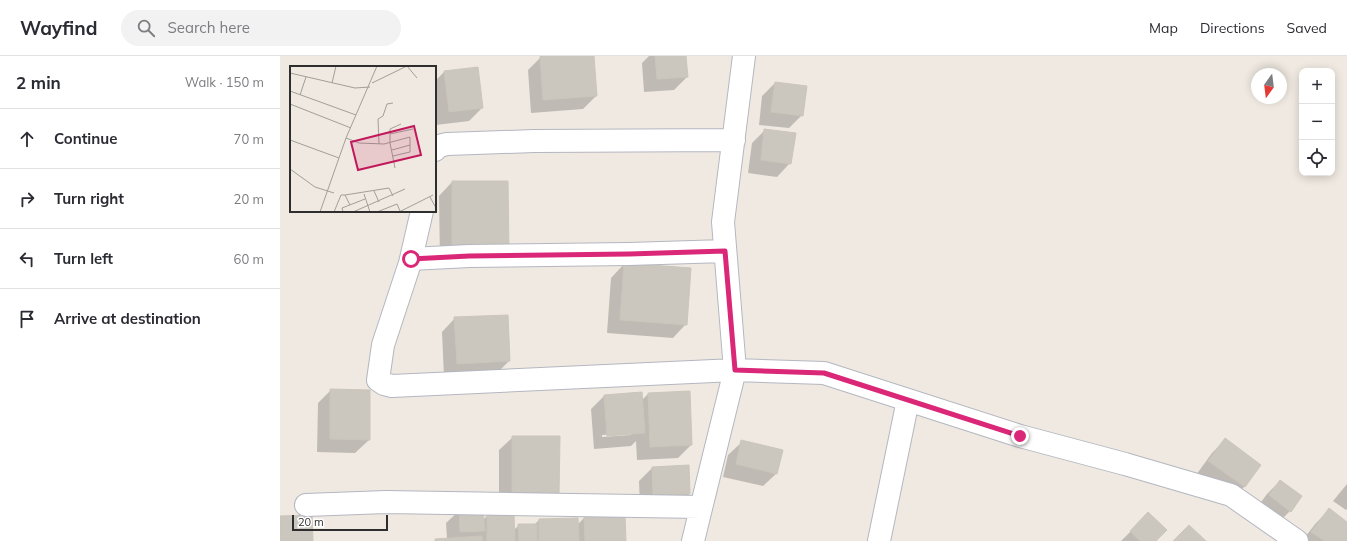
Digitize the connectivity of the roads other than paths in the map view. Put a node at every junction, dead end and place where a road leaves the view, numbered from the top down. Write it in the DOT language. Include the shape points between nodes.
graph roads {
  1 [pos="744,56"];
  2 [pos="734,140"];
  3 [pos="436,149"];
  4 [pos="422,212"];
  5 [pos="725,251"];
  6 [pos="411,259"];
  7 [pos="735,370"];
  8 [pos="908,400"];
  9 [pos="306,506"];
  10 [pos="701,507"];
  11 [pos="693,541"];
  12 [pos="879,541"];
  13 [pos="1297,541"];
  1 -- 2 [label="street"];
  2 -- 3 [label="street" via="534,141 447,144"];
  2 -- 5 [label="street" via="723,222"];
  4 -- 6 [label="street"];
  5 -- 6 [label="street"];
  5 -- 7 [label="street"];
  6 -- 7 [label="street" via="383,345 378,380 384,384 392,386"];
  7 -- 8 [label="street" via="824,373"];
  7 -- 10 [label="street"];
  8 -- 12 [label="street"];
  8 -- 13 [label="street" via="1020,436 1231,495"];
  9 -- 10 [label="street" via="386,502"];
  10 -- 11 [label="street"];
}
